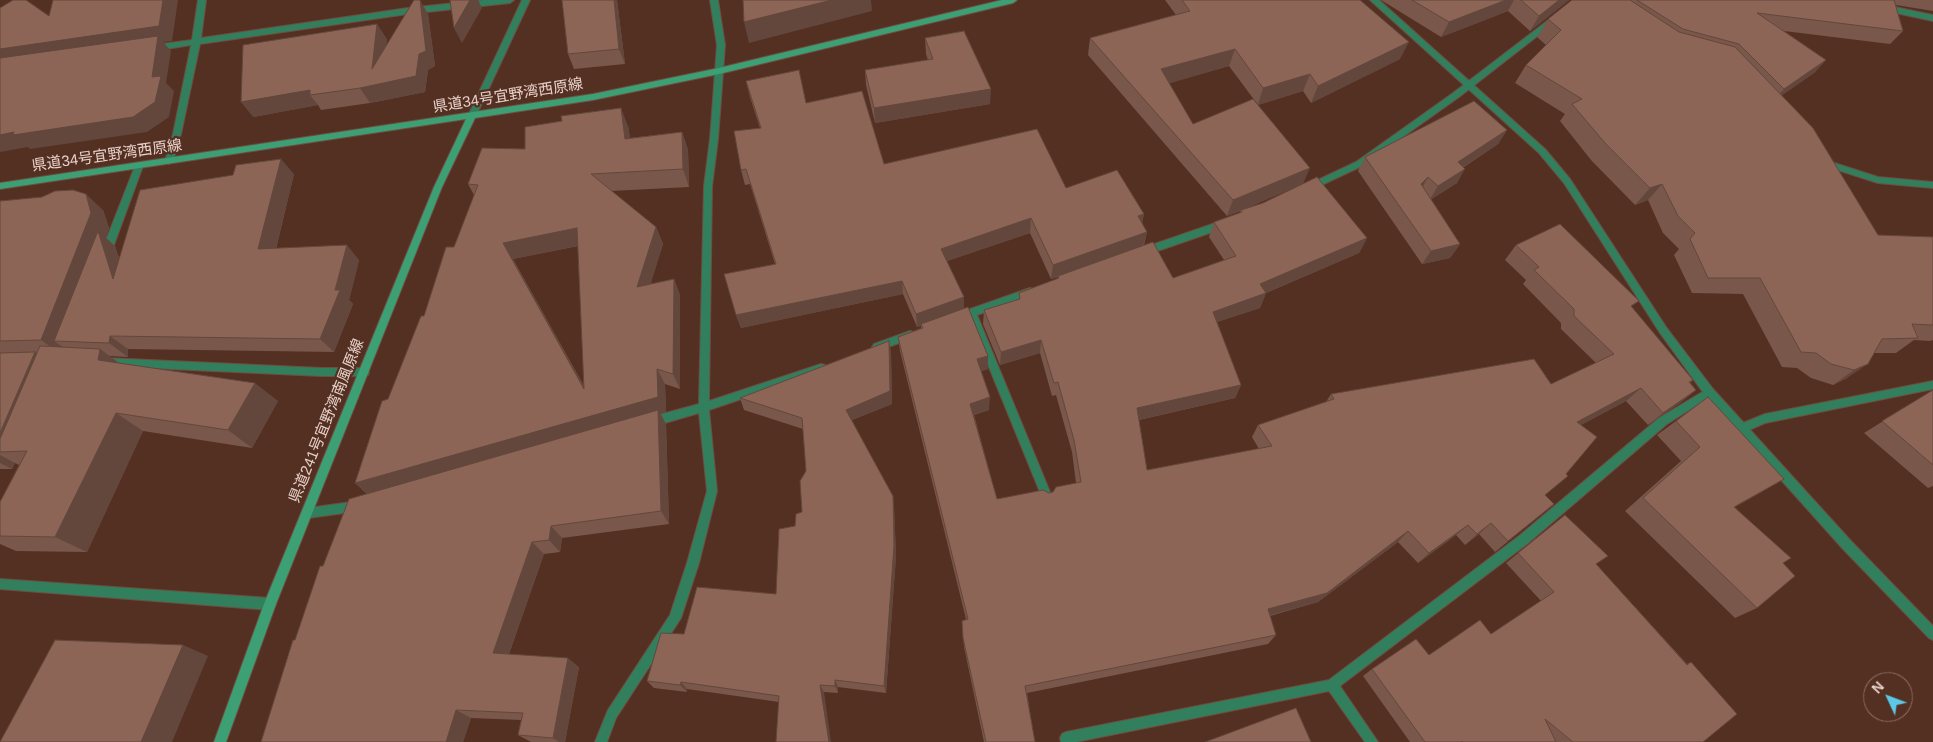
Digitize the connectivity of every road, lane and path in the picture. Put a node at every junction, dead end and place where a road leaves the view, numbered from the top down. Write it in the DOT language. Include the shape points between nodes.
graph roads {
  1 [pos="202,0"];
  2 [pos="510,0"];
  3 [pos="526,0"];
  4 [pos="714,0"];
  5 [pos="1013,0"];
  6 [pos="1374,0"];
  7 [pos="1876,7"];
  8 [pos="1562,12"];
  9 [pos="1933,18"];
  10 [pos="196,42"];
  11 [pos="147,49"];
  12 [pos="719,71"];
  13 [pos="1468,86"];
  14 [pos="472,116"];
  15 [pos="1818,156"];
  16 [pos="169,161"];
  17 [pos="139,166"];
  18 [pos="1933,185"];
  19 [pos="0,186"];
  20 [pos="1297,193"];
  21 [pos="1234,220"];
  22 [pos="1135,255"];
  23 [pos="102,262"];
  24 [pos="1035,290"];
  25 [pos="972,313"];
  26 [pos="954,319"];
  27 [pos="917,332"];
  28 [pos="872,349"];
  29 [pos="94,362"];
  30 [pos="826,366"];
  31 [pos="364,372"];
  32 [pos="1933,385"];
  33 [pos="1709,392"];
  34 [pos="704,407"];
  35 [pos="638,426"];
  36 [pos="1742,428"];
  37 [pos="1047,497"];
  38 [pos="366,504"];
  39 [pos="308,512"];
  40 [pos="0,584"];
  41 [pos="270,604"];
  42 [pos="1933,634"];
  43 [pos="1332,685"];
  44 [pos="220,742"];
  45 [pos="601,742"];
  46 [pos="1067,742"];
  47 [pos="1372,742"];
  1 -- 10 [label="street"];
  2 -- 10 [label="street" via="408,11"];
  3 -- 14 [label="street"];
  4 -- 12 [label="street" via="721,45"];
  5 -- 12 [label="main road, 県道34号宜野湾西原線"];
  6 -- 13 [label="street"];
  7 -- 9 [label="street"];
  8 -- 13 [label="street"];
  10 -- 11 [label="street"];
  10 -- 16 [label="street"];
  12 -- 14 [label="main road, 県道34号宜野湾西原線" via="593,98"];
  12 -- 34 [label="street" via="708,186"];
  13 -- 20 [label="street" via="1359,164"];
  13 -- 33 [label="street" via="1542,151 1567,181 1643,301"];
  14 -- 16 [label="main road, 県道34号宜野湾西原線"];
  14 -- 31 [label="main road, 県道241号宜野湾南風原線" via="438,187"];
  15 -- 18 [label="street" via="1824,163 1878,180"];
  16 -- 17 [label="main road, 県道34号宜野湾西原線"];
  17 -- 19 [label="main road, 県道34号宜野湾西原線"];
  17 -- 23 [label="street"];
  21 -- 22 [label="street"];
  24 -- 25 [label="street"];
  25 -- 26 [label="street"];
  25 -- 37 [label="street"];
  27 -- 28 [label="street"];
  29 -- 31 [label="street"];
  30 -- 34 [label="street"];
  31 -- 39 [label="main road, 県道241号宜野湾南風原線"];
  32 -- 36 [label="street" via="1765,419"];
  33 -- 36 [label="street"];
  33 -- 43 [label="street" via="1663,421 1523,540"];
  34 -- 35 [label="street"];
  34 -- 45 [label="street" via="712,491 693,563 675,618 612,714"];
  36 -- 42 [label="street" via="1847,545"];
  38 -- 39 [label="street"];
  39 -- 41 [label="main road, 県道241号宜野湾南風原線"];
  40 -- 41 [label="street"];
  41 -- 44 [label="main road, 県道241号宜野湾南風原線"];
  43 -- 46 [label="street" via="1066,738"];
  43 -- 47 [label="street"];
}
